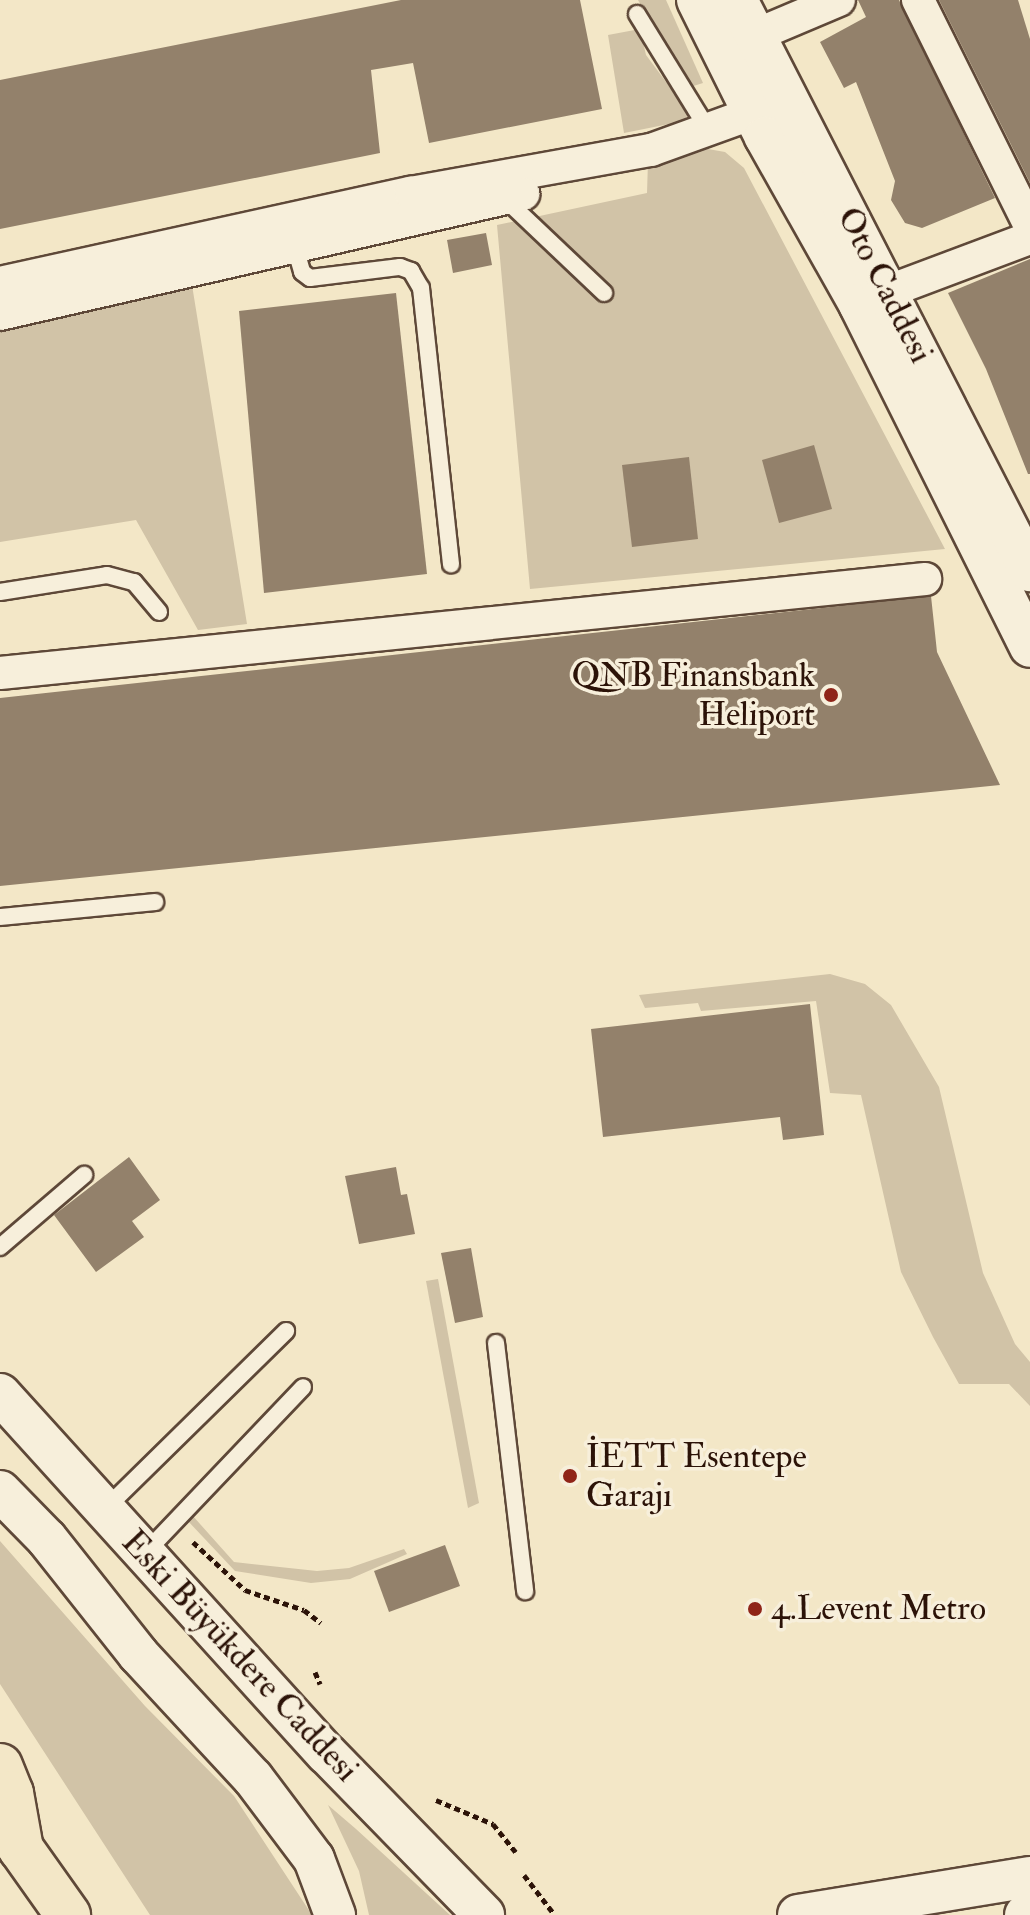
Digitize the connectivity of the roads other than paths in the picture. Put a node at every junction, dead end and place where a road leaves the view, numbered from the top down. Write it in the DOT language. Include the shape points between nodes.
graph roads {
  1 [pos="697,0"];
  2 [pos="737,0"];
  3 [pos="839,0"];
  4 [pos="918,0"];
  5 [pos="637,14"];
  6 [pos="756,35"];
  7 [pos="753,113"];
  8 [pos="709,131"];
  9 [pos="631,171"];
  10 [pos="504,198"];
  11 [pos="1030,226"];
  12 [pos="1030,238"];
  13 [pos="295,247"];
  14 [pos="0,283"];
  15 [pos="604,293"];
  16 [pos="874,297"];
  17 [pos="0,314"];
  18 [pos="451,564"];
  19 [pos="1030,570"];
  20 [pos="925,579"];
  21 [pos="0,592"];
  22 [pos="159,612"];
  23 [pos="1030,647"];
  24 [pos="0,673"];
  25 [pos="155,902"];
  26 [pos="0,917"];
  27 [pos="84,1175"];
  28 [pos="0,1247"];
  29 [pos="286,1331"];
  30 [pos="496,1343"];
  31 [pos="303,1387"];
  32 [pos="0,1394"];
  33 [pos="0,1491"];
  34 [pos="105,1509"];
  35 [pos="145,1553"];
  36 [pos="525,1591"];
  37 [pos="0,1766"];
  38 [pos="11,1835"];
  39 [pos="1030,1877"];
  40 [pos="484,1908"];
  41 [pos="68,1915"];
  42 [pos="335,1915"];
  43 [pos="798,1915"];
  1 -- 7 [label="street, Oto Caddesi"];
  2 -- 6 [label="street, Oto Caddesi"];
  3 -- 6 [label="street"];
  4 -- 11 [label="street"];
  5 -- 8 [label="lane"];
  6 -- 16 [label="street, Oto Caddesi"];
  7 -- 8 [label="street"];
  7 -- 16 [label="street, Oto Caddesi"];
  8 -- 14 [label="street" via="651,150 411,193"];
  9 -- 10 [label="street"];
  10 -- 13 [label="street"];
  10 -- 15 [label="lane"];
  12 -- 16 [label="street"];
  13 -- 17 [label="street"];
  13 -- 18 [label="lane" via="302,272 310,278 400,267 411,271 421,288"];
  16 -- 19 [label="street, Oto Caddesi"];
  16 -- 23 [label="street"];
  20 -- 24 [label="street"];
  21 -- 22 [label="lane" via="107,575 134,582"];
  25 -- 26 [label="lane"];
  27 -- 28 [label="lane"];
  29 -- 34 [label="lane"];
  30 -- 36 [label="lane"];
  31 -- 35 [label="lane"];
  32 -- 34 [label="street, Eski Büyükdere Caddesi"];
  33 -- 42 [label="street" via="47,1539 138,1654 253,1778 314,1859"];
  34 -- 35 [label="street, Eski Büyükdere Caddesi"];
  35 -- 40 [label="street, Eski Büyükdere Caddesi" via="327,1754"];
  37 -- 38 [label="main road" via="11,1793"];
  38 -- 41 [label="main road"];
  39 -- 43 [label="street"];
}
